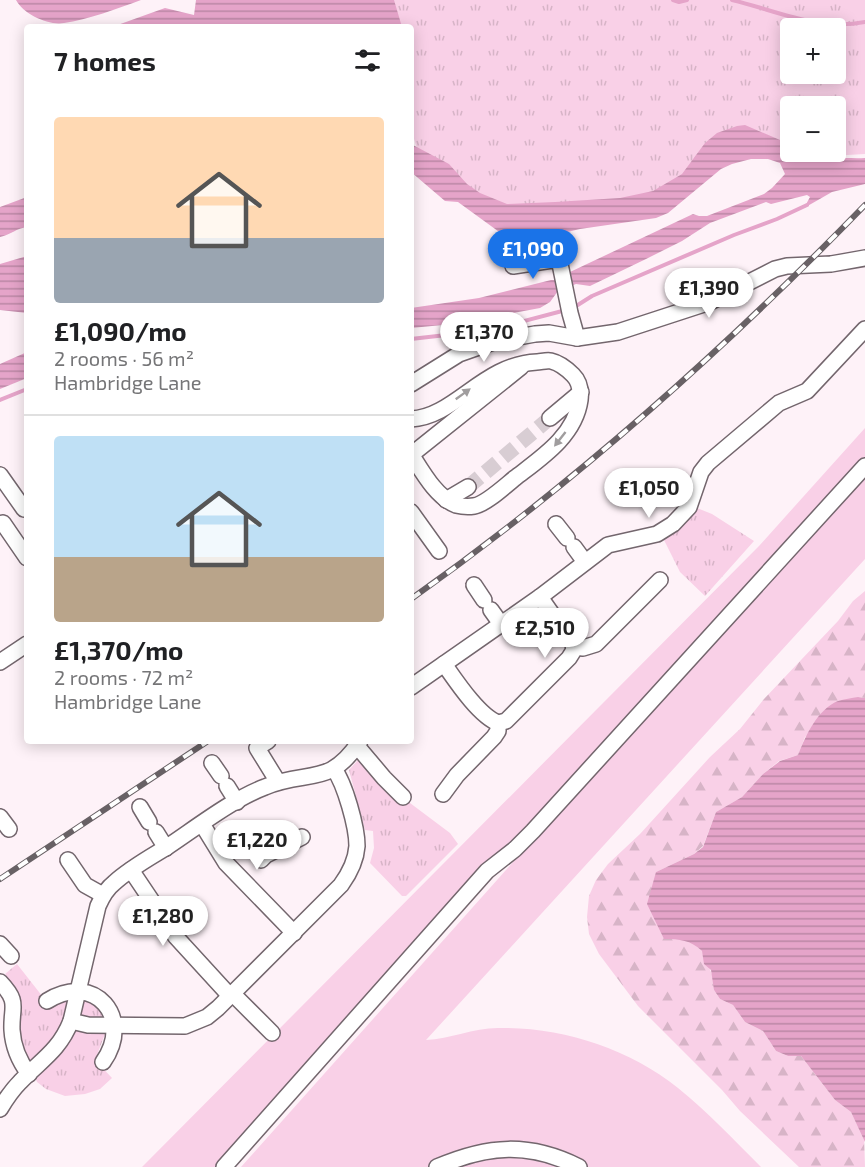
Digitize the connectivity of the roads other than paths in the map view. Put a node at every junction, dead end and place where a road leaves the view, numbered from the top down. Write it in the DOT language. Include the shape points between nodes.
graph roads {
  1 [pos="865,258"];
  2 [pos="513,266"];
  3 [pos="865,329"];
  4 [pos="577,338"];
  5 [pos="527,362"];
  6 [pos="414,382"];
  7 [pos="581,392"];
  8 [pos="550,418"];
  9 [pos="414,419"];
  10 [pos="414,452"];
  11 [pos="414,458"];
  12 [pos="865,466"];
  13 [pos="0,475"];
  14 [pos="468,487"];
  15 [pos="447,500"];
  16 [pos="24,506"];
  17 [pos="24,508"];
  18 [pos="414,521"];
  19 [pos="2,524"];
  20 [pos="556,524"];
  21 [pos="439,551"];
  22 [pos="24,554"];
  23 [pos="585,562"];
  24 [pos="660,580"];
  25 [pos="474,585"];
  26 [pos="540,597"];
  27 [pos="501,624"];
  28 [pos="24,646"];
  29 [pos="575,646"];
  30 [pos="0,662"];
  31 [pos="444,664"];
  32 [pos="414,685"];
  33 [pos="498,723"];
  34 [pos="262,744"];
  35 [pos="358,744"];
  36 [pos="360,744"];
  37 [pos="212,763"];
  38 [pos="334,769"];
  39 [pos="278,782"];
  40 [pos="443,794"];
  41 [pos="403,797"];
  42 [pos="237,802"];
  43 [pos="140,807"];
  44 [pos="202,824"];
  45 [pos="302,837"];
  46 [pos="166,848"];
  47 [pos="68,860"];
  48 [pos="252,869"];
  49 [pos="131,870"];
  50 [pos="103,895"];
  51 [pos="294,933"];
  52 [pos="0,944"];
  53 [pos="11,956"];
  54 [pos="0,982"];
  55 [pos="78,990"];
  56 [pos="231,994"];
  57 [pos="47,1001"];
  58 [pos="71,1021"];
  59 [pos="114,1025"];
  60 [pos="272,1034"];
  61 [pos="103,1062"];
  62 [pos="29,1074"];
  63 [pos="0,1108"];
  64 [pos="224,1167"];
  65 [pos="437,1167"];
  66 [pos="579,1167"];
  1 -- 4 [label="street" via="775,269 710,302 618,332"];
  2 -- 4 [label="street" via="559,259"];
  3 -- 23 [label="street" via="807,391 779,403 708,463 688,507 673,524 657,534 608,545"];
  4 -- 6 [label="street" via="549,333 496,341 459,354"];
  5 -- 7 [label="street" via="551,361 564,367 578,380"];
  9 -- 5 [label="street, one-way" via="446,407 498,371"];
  5 -- 10 [label="street"];
  7 -- 8 [label="street"];
  7 -- 15 [label="street, one-way" via="579,410 554,448 475,506 458,506"];
  11 -- 15 [label="street"];
  12 -- 64 [label="street" via="533,831 488,871"];
  13 -- 16 [label="street"];
  14 -- 15 [label="street"];
  17 -- 19 [label="street"];
  18 -- 21 [label="street"];
  19 -- 22 [label="street"];
  20 -- 23 [label="street"];
  23 -- 26 [label="street"];
  24 -- 29 [label="street" via="596,644"];
  25 -- 27 [label="street"];
  26 -- 27 [label="street"];
  26 -- 29 [label="street"];
  27 -- 31 [label="street"];
  28 -- 30 [label="street"];
  29 -- 33 [label="street" via="569,658 506,721"];
  31 -- 32 [label="street"];
  31 -- 33 [label="street" via="469,697"];
  33 -- 40 [label="street" via="494,737"];
  34 -- 39 [label="street" via="257,747"];
  35 -- 38 [label="street" via="345,762"];
  36 -- 41 [label="street"];
  37 -- 42 [label="street"];
  38 -- 39 [label="street"];
  38 -- 51 [label="street" via="349,803 357,846 354,861 341,885"];
  39 -- 42 [label="street"];
  42 -- 44 [label="street"];
  43 -- 46 [label="street"];
  44 -- 46 [label="street"];
  44 -- 48 [label="street" via="226,863"];
  45 -- 48 [label="street" via="266,855"];
  46 -- 49 [label="street"];
  47 -- 50 [label="street" via="85,885"];
  48 -- 51 [label="street"];
  49 -- 50 [label="street"];
  49 -- 56 [label="street" via="176,937"];
  50 -- 55 [label="street"];
  51 -- 56 [label="street"];
  52 -- 53 [label="street"];
  54 -- 62 [label="street" via="10,992 15,1009 12,1029 16,1054"];
  55 -- 57 [label="street" via="66,991"];
  55 -- 58 [label="street"];
  55 -- 59 [label="street" via="104,1003"];
  56 -- 59 [label="street" via="207,1017 185,1026"];
  56 -- 60 [label="street"];
  58 -- 59 [label="street"];
  58 -- 62 [label="street" via="59,1045"];
  59 -- 61 [label="street" via="112,1046"];
  62 -- 63 [label="street"];
  65 -- 66 [label="street" via="479,1152 518,1149 551,1155"];
}
